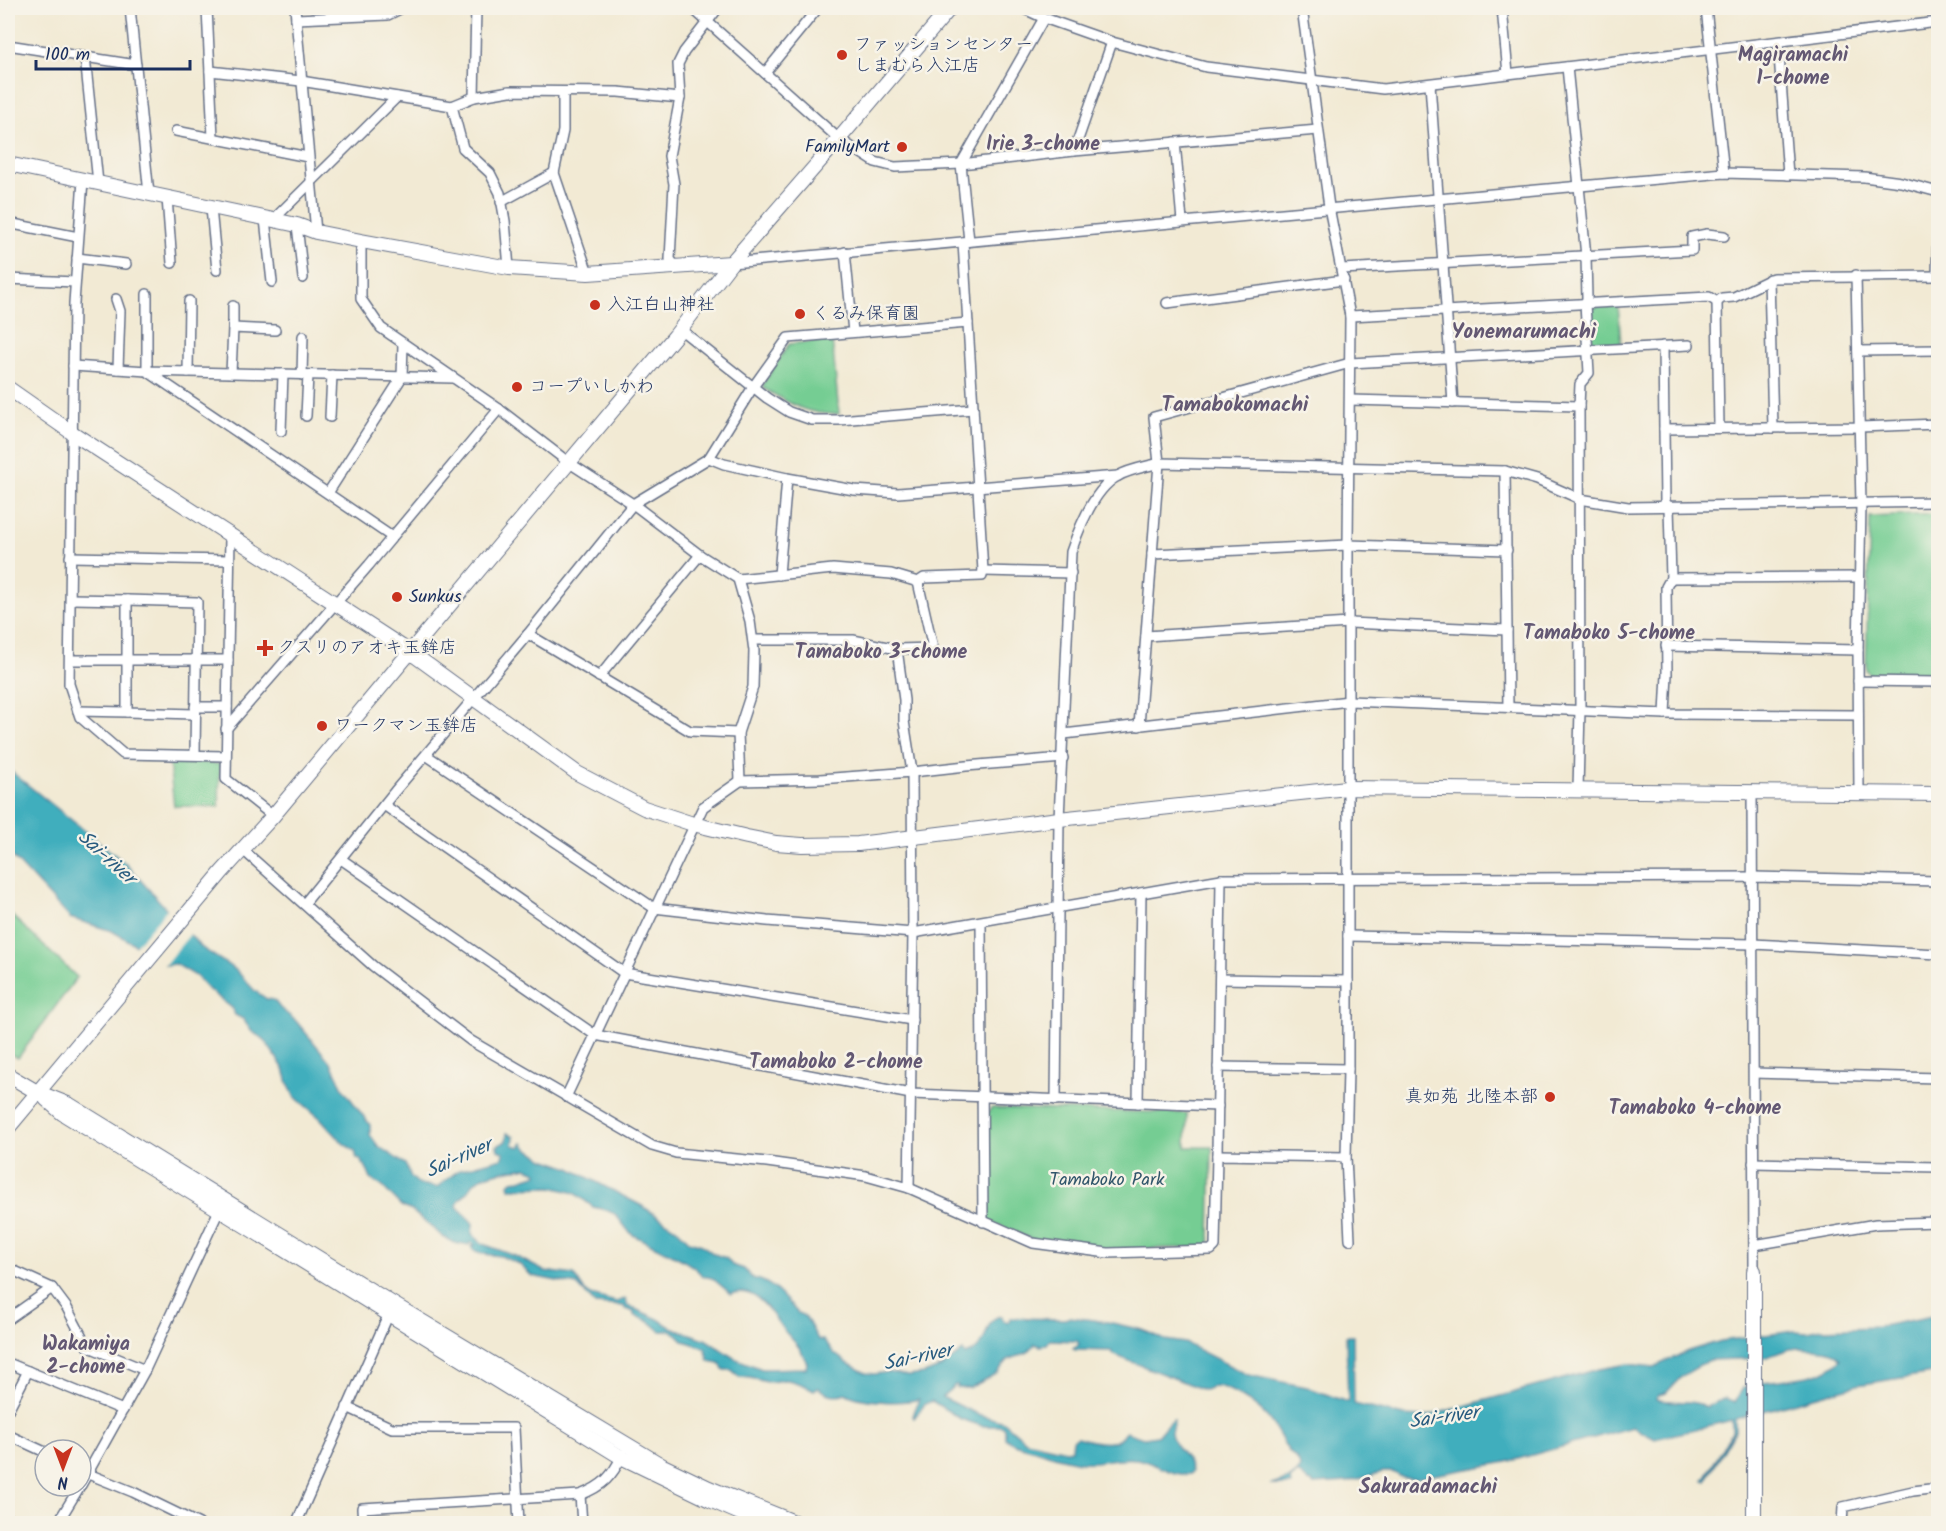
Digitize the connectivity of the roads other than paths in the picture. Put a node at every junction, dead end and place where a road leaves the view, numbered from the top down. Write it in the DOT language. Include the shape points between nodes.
graph roads {
  1 [pos="130,8"];
  2 [pos="207,8"];
  3 [pos="295,8"];
  4 [pos="402,8"];
  5 [pos="476,8"];
  6 [pos="692,8"];
  7 [pos="718,8"];
  8 [pos="818,8"];
  9 [pos="950,8"];
  10 [pos="1022,8"];
  11 [pos="1302,8"];
  12 [pos="1502,8"];
  13 [pos="1706,8"];
  14 [pos="1044,18"];
  15 [pos="296,19"];
  16 [pos="707,21"];
  17 [pos="1938,22"];
  18 [pos="1112,42"];
  19 [pos="1778,42"];
  20 [pos="8,45"];
  21 [pos="1711,50"];
  22 [pos="85,57"];
  23 [pos="136,65"];
  24 [pos="1567,67"];
  25 [pos="210,71"];
  26 [pos="765,73"];
  27 [pos="1508,74"];
  28 [pos="301,81"];
  29 [pos="1313,81"];
  30 [pos="1430,84"];
  31 [pos="563,93"];
  32 [pos="397,97"];
  33 [pos="474,97"];
  34 [pos="680,98"];
  35 [pos="452,106"];
  36 [pos="1318,130"];
  37 [pos="176,131"];
  38 [pos="213,138"];
  39 [pos="839,139"];
  40 [pos="1174,142"];
  41 [pos="1074,151"];
  42 [pos="308,157"];
  43 [pos="8,164"];
  44 [pos="961,164"];
  45 [pos="554,173"];
  46 [pos="1724,173"];
  47 [pos="1788,175"];
  48 [pos="82,180"];
  49 [pos="312,181"];
  50 [pos="98,183"];
  51 [pos="1579,185"];
  52 [pos="1938,192"];
  53 [pos="149,194"];
  54 [pos="1438,197"];
  55 [pos="167,198"];
  56 [pos="501,202"];
  57 [pos="1329,207"];
  58 [pos="211,208"];
  59 [pos="269,220"];
  60 [pos="1182,221"];
  61 [pos="8,223"];
  62 [pos="297,225"];
  63 [pos="316,232"];
  64 [pos="1938,232"];
  65 [pos="1725,236"];
  66 [pos="78,237"];
  67 [pos="362,241"];
  68 [pos="966,242"];
  69 [pos="846,252"];
  70 [pos="1586,256"];
  71 [pos="77,258"];
  72 [pos="172,263"];
  73 [pos="731,263"];
  74 [pos="126,264"];
  75 [pos="1443,264"];
  76 [pos="675,266"];
  77 [pos="509,268"];
  78 [pos="217,270"];
  79 [pos="1342,270"];
  80 [pos="588,273"];
  81 [pos="1856,275"];
  82 [pos="1938,276"];
  83 [pos="303,278"];
  84 [pos="8,279"];
  85 [pos="1769,279"];
  86 [pos="1344,280"];
  87 [pos="75,282"];
  88 [pos="272,282"];
  89 [pos="147,294"];
  90 [pos="116,299"];
  91 [pos="189,301"];
  92 [pos="1717,302"];
  93 [pos="1167,303"];
  94 [pos="1585,304"];
  95 [pos="233,306"];
  96 [pos="1447,311"];
  97 [pos="1350,316"];
  98 [pos="968,323"];
  99 [pos="233,328"];
  100 [pos="680,329"];
  101 [pos="275,330"];
  102 [pos="853,332"];
  103 [pos="303,336"];
  104 [pos="403,344"];
  105 [pos="1689,345"];
  106 [pos="1663,346"];
  107 [pos="1588,349"];
  108 [pos="1938,350"];
  109 [pos="1858,351"];
  110 [pos="1450,357"];
  111 [pos="1350,363"];
  112 [pos="72,366"];
  113 [pos="118,369"];
  114 [pos="147,371"];
  115 [pos="188,372"];
  116 [pos="231,373"];
  117 [pos="282,374"];
  118 [pos="305,375"];
  119 [pos="332,375"];
  120 [pos="402,377"];
  121 [pos="453,378"];
  122 [pos="753,387"];
  123 [pos="8,388"];
  124 [pos="1350,400"];
  125 [pos="1453,402"];
  126 [pos="1579,406"];
  127 [pos="499,409"];
  128 [pos="973,409"];
  129 [pos="306,416"];
  130 [pos="330,417"];
  131 [pos="1938,424"];
  132 [pos="1860,427"];
  133 [pos="1719,428"];
  134 [pos="1773,428"];
  135 [pos="1664,429"];
  136 [pos="281,431"];
  137 [pos="71,432"];
  138 [pos="709,458"];
  139 [pos="568,462"];
  140 [pos="1159,463"];
  141 [pos="1349,467"];
  142 [pos="1505,471"];
  143 [pos="1118,476"];
  144 [pos="787,478"];
  145 [pos="977,485"];
  146 [pos="328,493"];
  147 [pos="1580,499"];
  148 [pos="1938,502"];
  149 [pos="633,504"];
  150 [pos="1861,505"];
  151 [pos="1669,507"];
  152 [pos="230,536"];
  153 [pos="392,537"];
  154 [pos="1348,545"];
  155 [pos="1507,550"];
  156 [pos="1152,554"];
  157 [pos="700,555"];
  158 [pos="70,557"];
  159 [pos="228,560"];
  160 [pos="983,572"];
  161 [pos="1071,573"];
  162 [pos="779,575"];
  163 [pos="1859,577"];
  164 [pos="1671,578"];
  165 [pos="738,579"];
  166 [pos="918,582"];
  167 [pos="71,599"];
  168 [pos="126,600"];
  169 [pos="334,603"];
  170 [pos="1349,623"];
  171 [pos="1507,630"];
  172 [pos="528,634"];
  173 [pos="1146,636"];
  174 [pos="753,640"];
  175 [pos="1666,646"];
  176 [pos="897,649"];
  177 [pos="1858,650"];
  178 [pos="410,651"];
  179 [pos="70,660"];
  180 [pos="126,660"];
  181 [pos="196,660"];
  182 [pos="228,660"];
  183 [pos="599,677"];
  184 [pos="1858,681"];
  185 [pos="1938,682"];
  186 [pos="474,699"];
  187 [pos="1349,701"];
  188 [pos="1508,706"];
  189 [pos="227,707"];
  190 [pos="1580,709"];
  191 [pos="195,710"];
  192 [pos="78,711"];
  193 [pos="127,712"];
  194 [pos="1665,714"];
  195 [pos="1858,715"];
  196 [pos="1139,726"];
  197 [pos="226,729"];
  198 [pos="738,733"];
  199 [pos="1064,734"];
  200 [pos="195,754"];
  201 [pos="426,755"];
  202 [pos="225,756"];
  203 [pos="1063,758"];
  204 [pos="912,772"];
  205 [pos="740,781"];
  206 [pos="1347,788"];
  207 [pos="1578,790"];
  208 [pos="1752,792"];
  209 [pos="1859,793"];
  210 [pos="1938,794"];
  211 [pos="384,805"];
  212 [pos="273,816"];
  213 [pos="1059,819"];
  214 [pos="693,824"];
  215 [pos="913,838"];
  216 [pos="242,849"];
  217 [pos="341,858"];
  218 [pos="1754,877"];
  219 [pos="1221,879"];
  220 [pos="1348,880"];
  221 [pos="1938,881"];
  222 [pos="1141,893"];
  223 [pos="304,904"];
  224 [pos="654,908"];
  225 [pos="1059,909"];
  226 [pos="981,922"];
  227 [pos="913,933"];
  228 [pos="1348,936"];
  229 [pos="1754,944"];
  230 [pos="1938,954"];
  231 [pos="624,973"];
  232 [pos="1220,979"];
  233 [pos="1348,981"];
  234 [pos="912,1020"];
  235 [pos="595,1035"];
  236 [pos="1218,1067"];
  237 [pos="1348,1069"];
  238 [pos="1754,1073"];
  239 [pos="8,1076"];
  240 [pos="1938,1078"];
  241 [pos="37,1092"];
  242 [pos="911,1094"];
  243 [pos="566,1097"];
  244 [pos="981,1097"];
  245 [pos="1056,1100"];
  246 [pos="1138,1103"];
  247 [pos="1218,1106"];
  248 [pos="8,1128"];
  249 [pos="1217,1155"];
  250 [pos="1346,1157"];
  251 [pos="1753,1163"];
  252 [pos="1938,1167"];
  253 [pos="909,1188"];
  254 [pos="222,1205"];
  255 [pos="983,1222"];
  256 [pos="1938,1222"];
  257 [pos="1350,1240"];
  258 [pos="1754,1245"];
  259 [pos="8,1268"];
  260 [pos="1754,1271"];
  261 [pos="52,1288"];
  262 [pos="391,1309"];
  263 [pos="8,1319"];
  264 [pos="8,1363"];
  265 [pos="145,1370"];
  266 [pos="28,1371"];
  267 [pos="347,1407"];
  268 [pos="8,1410"];
  269 [pos="123,1410"];
  270 [pos="8,1435"];
  271 [pos="33,1446"];
  272 [pos="624,1451"];
  273 [pos="93,1458"];
  274 [pos="93,1476"];
  275 [pos="1938,1488"];
  276 [pos="580,1495"];
  277 [pos="73,1498"];
  278 [pos="518,1499"];
  279 [pos="8,1518"];
  280 [pos="20,1524"];
  281 [pos="57,1524"];
  282 [pos="199,1524"];
  283 [pos="296,1524"];
  284 [pos="363,1524"];
  285 [pos="519,1524"];
  286 [pos="582,1524"];
  287 [pos="765,1524"];
  288 [pos="799,1524"];
  289 [pos="1754,1524"];
  290 [pos="1842,1524"];
  1 -- 23 [label="street"];
  2 -- 25 [label="street"];
  3 -- 15 [label="street"];
  4 -- 15 [label="street" via="388,15"];
  5 -- 33 [label="street"];
  6 -- 16 [label="street"];
  7 -- 16 [label="street"];
  8 -- 26 [label="street"];
  9 -- 39 [label="street"];
  10 -- 14 [label="street"];
  11 -- 29 [label="street"];
  12 -- 27 [label="street"];
  13 -- 21 [label="street"];
  14 -- 18 [label="street"];
  14 -- 44 [label="street"];
  15 -- 28 [label="street"];
  16 -- 26 [label="street"];
  16 -- 34 [label="street" via="678,64"];
  17 -- 19 [label="street"];
  18 -- 29 [label="street" via="1206,67"];
  18 -- 41 [label="street"];
  19 -- 21 [label="street"];
  19 -- 47 [label="street"];
  20 -- 22 [label="street"];
  21 -- 24 [label="street"];
  21 -- 46 [label="street"];
  22 -- 23 [label="street"];
  22 -- 50 [label="street"];
  23 -- 53 [label="street"];
  24 -- 27 [label="street"];
  24 -- 51 [label="street"];
  25 -- 28 [label="street"];
  25 -- 38 [label="street"];
  26 -- 39 [label="street"];
  27 -- 30 [label="street"];
  28 -- 32 [label="street"];
  28 -- 42 [label="street"];
  29 -- 30 [label="street" via="1383,89"];
  29 -- 36 [label="street"];
  30 -- 54 [label="street"];
  31 -- 33 [label="street" via="510,91"];
  31 -- 34 [label="street" via="618,92"];
  31 -- 45 [label="street" via="563,131"];
  32 -- 35 [label="street"];
  32 -- 49 [label="street"];
  33 -- 35 [label="street"];
  34 -- 76 [label="street" via="669,156 674,184 670,259"];
  35 -- 56 [label="street" via="463,148 490,173"];
  36 -- 40 [label="street"];
  36 -- 57 [label="street"];
  37 -- 38 [label="street"];
  38 -- 42 [label="street"];
  39 -- 44 [label="street" via="875,162 895,167"];
  39 -- 73 [label="street"];
  40 -- 41 [label="street"];
  40 -- 60 [label="street"];
  41 -- 44 [label="street"];
  42 -- 49 [label="street"];
  43 -- 48 [label="street"];
  44 -- 68 [label="street"];
  45 -- 56 [label="street"];
  45 -- 80 [label="street"];
  46 -- 47 [label="street"];
  46 -- 51 [label="street"];
  47 -- 52 [label="street" via="1864,177"];
  48 -- 50 [label="street"];
  48 -- 66 [label="street"];
  49 -- 59 [label="street"];
  49 -- 63 [label="street"];
  50 -- 53 [label="street"];
  51 -- 54 [label="street"];
  51 -- 70 [label="street"];
  53 -- 55 [label="street"];
  54 -- 57 [label="street"];
  54 -- 75 [label="street"];
  55 -- 58 [label="street"];
  55 -- 72 [label="street"];
  56 -- 77 [label="street"];
  57 -- 60 [label="street"];
  57 -- 79 [label="street"];
  58 -- 59 [label="street"];
  58 -- 78 [label="street"];
  59 -- 62 [label="street"];
  59 -- 88 [label="street"];
  60 -- 68 [label="street"];
  61 -- 66 [label="street"];
  62 -- 63 [label="street"];
  62 -- 83 [label="street"];
  63 -- 67 [label="street"];
  64 -- 82 [label="street"];
  65 -- 70 [label="street" via="1692,237 1692,250"];
  66 -- 71 [label="street"];
  67 -- 77 [label="street"];
  67 -- 104 [label="street" via="362,299 381,328"];
  68 -- 69 [label="street"];
  68 -- 98 [label="street"];
  69 -- 73 [label="street"];
  69 -- 102 [label="street"];
  70 -- 75 [label="street"];
  70 -- 94 [label="street"];
  71 -- 74 [label="street"];
  71 -- 87 [label="street"];
  73 -- 76 [label="street"];
  73 -- 100 [label="street"];
  75 -- 79 [label="street"];
  75 -- 96 [label="street"];
  76 -- 80 [label="street"];
  77 -- 80 [label="street"];
  79 -- 86 [label="street"];
  81 -- 82 [label="street"];
  81 -- 85 [label="street"];
  81 -- 109 [label="street"];
  84 -- 87 [label="street"];
  85 -- 92 [label="street"];
  85 -- 134 [label="street"];
  86 -- 93 [label="street"];
  86 -- 97 [label="street"];
  87 -- 112 [label="street"];
  89 -- 114 [label="street"];
  90 -- 113 [label="street" via="120,312"];
  91 -- 115 [label="street"];
  92 -- 94 [label="street" via="1709,297"];
  92 -- 133 [label="street"];
  94 -- 96 [label="street"];
  94 -- 107 [label="street"];
  95 -- 99 [label="street"];
  96 -- 97 [label="street"];
  96 -- 110 [label="street"];
  97 -- 111 [label="street"];
  98 -- 102 [label="street"];
  98 -- 128 [label="street"];
  99 -- 101 [label="street"];
  99 -- 116 [label="street"];
  100 -- 122 [label="street"];
  100 -- 139 [label="street"];
  102 -- 122 [label="street" via="788,338"];
  103 -- 118 [label="street"];
  104 -- 120 [label="street"];
  104 -- 121 [label="street"];
  105 -- 106 [label="street"];
  106 -- 107 [label="street"];
  106 -- 135 [label="street"];
  107 -- 110 [label="street"];
  107 -- 126 [label="street" via="1589,373 1580,384"];
  108 -- 109 [label="street"];
  109 -- 132 [label="street"];
  110 -- 111 [label="street"];
  110 -- 125 [label="street"];
  111 -- 124 [label="street"];
  111 -- 140 [label="street" via="1154,417"];
  112 -- 113 [label="street"];
  112 -- 137 [label="street"];
  113 -- 114 [label="street"];
  114 -- 115 [label="street"];
  114 -- 146 [label="street"];
  115 -- 116 [label="street"];
  116 -- 117 [label="street"];
  117 -- 118 [label="street"];
  117 -- 136 [label="street"];
  118 -- 119 [label="street"];
  118 -- 129 [label="street"];
  119 -- 120 [label="street"];
  119 -- 130 [label="street"];
  120 -- 121 [label="street"];
  120 -- 146 [label="street"];
  121 -- 127 [label="street"];
  122 -- 128 [label="street" via="789,412 812,420"];
  122 -- 138 [label="street"];
  123 -- 137 [label="street"];
  124 -- 125 [label="street"];
  124 -- 141 [label="street"];
  125 -- 126 [label="street"];
  126 -- 147 [label="street"];
  127 -- 139 [label="street"];
  127 -- 153 [label="street"];
  128 -- 145 [label="street"];
  131 -- 132 [label="street"];
  132 -- 134 [label="street"];
  132 -- 150 [label="street"];
  133 -- 134 [label="street"];
  133 -- 135 [label="street"];
  135 -- 151 [label="street" via="1665,502"];
  137 -- 152 [label="street"];
  137 -- 158 [label="street"];
  138 -- 144 [label="street"];
  138 -- 149 [label="street"];
  139 -- 149 [label="street"];
  139 -- 178 [label="street"];
  140 -- 141 [label="street"];
  140 -- 143 [label="street"];
  140 -- 156 [label="street"];
  141 -- 142 [label="street"];
  141 -- 154 [label="street"];
  142 -- 147 [label="street"];
  142 -- 155 [label="street"];
  143 -- 145 [label="street"];
  143 -- 161 [label="street" via="1101,490 1078,532 1071,552"];
  144 -- 145 [label="street" via="898,493"];
  144 -- 162 [label="street"];
  145 -- 160 [label="street"];
  146 -- 153 [label="street"];
  147 -- 151 [label="street" via="1628,507"];
  147 -- 190 [label="street"];
  148 -- 150 [label="street"];
  149 -- 157 [label="street"];
  149 -- 172 [label="street"];
  150 -- 151 [label="street"];
  150 -- 163 [label="street"];
  151 -- 164 [label="street"];
  152 -- 159 [label="street"];
  152 -- 169 [label="street"];
  153 -- 169 [label="street"];
  154 -- 155 [label="street"];
  154 -- 156 [label="street"];
  154 -- 170 [label="street"];
  155 -- 171 [label="street"];
  156 -- 173 [label="street"];
  157 -- 165 [label="street"];
  157 -- 183 [label="street"];
  158 -- 159 [label="street"];
  158 -- 167 [label="street"];
  159 -- 182 [label="street"];
  160 -- 161 [label="street"];
  160 -- 166 [label="street" via="982,576 924,578"];
  161 -- 199 [label="street"];
  162 -- 165 [label="street"];
  162 -- 166 [label="street" via="833,569 891,574"];
  163 -- 164 [label="street"];
  163 -- 177 [label="street"];
  164 -- 175 [label="street" via="1666,587"];
  165 -- 174 [label="street"];
  166 -- 176 [label="street" via="933,648"];
  167 -- 168 [label="street"];
  167 -- 179 [label="street"];
  168 -- 180 [label="street"];
  168 -- 181 [label="street" via="197,602"];
  169 -- 178 [label="street"];
  169 -- 197 [label="street"];
  170 -- 171 [label="street"];
  170 -- 173 [label="street"];
  170 -- 187 [label="street"];
  171 -- 188 [label="street"];
  172 -- 183 [label="street"];
  172 -- 186 [label="street"];
  173 -- 196 [label="street"];
  174 -- 176 [label="street" via="853,640"];
  174 -- 198 [label="street" via="753,687"];
  175 -- 177 [label="street"];
  175 -- 194 [label="street"];
  176 -- 204 [label="street"];
  177 -- 184 [label="street"];
  178 -- 186 [label="street"];
  178 -- 212 [label="street"];
  179 -- 180 [label="street"];
  179 -- 192 [label="street" via="69,684"];
  180 -- 181 [label="street"];
  180 -- 193 [label="street"];
  181 -- 182 [label="street"];
  181 -- 191 [label="street"];
  182 -- 189 [label="street"];
  183 -- 198 [label="street" via="690,731"];
  184 -- 185 [label="street"];
  184 -- 195 [label="street"];
  186 -- 201 [label="street"];
  186 -- 214 [label="street" via="578,773 644,808"];
  187 -- 188 [label="street"];
  187 -- 196 [label="street"];
  187 -- 206 [label="street"];
  188 -- 190 [label="street"];
  189 -- 191 [label="street"];
  189 -- 197 [label="street"];
  190 -- 194 [label="street"];
  190 -- 207 [label="street"];
  191 -- 193 [label="street"];
  191 -- 200 [label="street"];
  192 -- 193 [label="street"];
  192 -- 200 [label="street" via="123,754"];
  194 -- 195 [label="street"];
  195 -- 209 [label="street"];
  196 -- 199 [label="street"];
  197 -- 202 [label="street"];
  198 -- 205 [label="street"];
  199 -- 203 [label="street"];
  200 -- 202 [label="street"];
  201 -- 211 [label="street"];
  201 -- 224 [label="street"];
  202 -- 212 [label="street" via="226,779"];
  203 -- 204 [label="street"];
  203 -- 213 [label="street"];
  204 -- 205 [label="street"];
  204 -- 215 [label="street"];
  205 -- 214 [label="street" via="702,807"];
  206 -- 207 [label="street"];
  206 -- 213 [label="street"];
  206 -- 220 [label="street"];
  207 -- 208 [label="street"];
  208 -- 209 [label="street"];
  208 -- 218 [label="street"];
  209 -- 210 [label="street"];
  211 -- 217 [label="street"];
  211 -- 231 [label="street"];
  212 -- 216 [label="street"];
  213 -- 215 [label="street"];
  213 -- 225 [label="street"];
  214 -- 215 [label="street" via="802,845"];
  214 -- 224 [label="street"];
  215 -- 227 [label="street"];
  216 -- 223 [label="street"];
  216 -- 241 [label="street"];
  217 -- 223 [label="street"];
  217 -- 235 [label="street"];
  218 -- 220 [label="street"];
  218 -- 221 [label="street"];
  218 -- 229 [label="street"];
  219 -- 220 [label="street"];
  219 -- 222 [label="street"];
  219 -- 232 [label="street"];
  220 -- 228 [label="street"];
  222 -- 225 [label="street"];
  222 -- 246 [label="street"];
  223 -- 243 [label="street" via="374,966 471,1041"];
  224 -- 227 [label="street"];
  224 -- 231 [label="street"];
  225 -- 226 [label="street"];
  225 -- 245 [label="street"];
  226 -- 227 [label="street"];
  226 -- 244 [label="street"];
  227 -- 234 [label="street"];
  228 -- 229 [label="street"];
  228 -- 233 [label="street"];
  229 -- 230 [label="street"];
  229 -- 238 [label="street"];
  231 -- 234 [label="street"];
  231 -- 235 [label="street"];
  232 -- 233 [label="street"];
  232 -- 236 [label="street"];
  233 -- 237 [label="street"];
  234 -- 242 [label="street"];
  235 -- 242 [label="street"];
  235 -- 243 [label="street"];
  236 -- 237 [label="street"];
  236 -- 247 [label="street"];
  237 -- 250 [label="street"];
  238 -- 240 [label="street"];
  238 -- 251 [label="street"];
  239 -- 241 [label="street"];
  241 -- 248 [label="street"];
  241 -- 254 [label="street" via="62,1113"];
  242 -- 244 [label="street"];
  242 -- 253 [label="street"];
  243 -- 253 [label="street" via="652,1146 676,1153 855,1174"];
  244 -- 245 [label="street"];
  244 -- 255 [label="street"];
  245 -- 246 [label="street"];
  246 -- 247 [label="street"];
  247 -- 249 [label="street"];
  249 -- 250 [label="street"];
  249 -- 255 [label="street" via="1215,1246 1211,1250 1108,1253 1033,1243"];
  250 -- 257 [label="street"];
  251 -- 252 [label="street"];
  251 -- 258 [label="street"];
  253 -- 255 [label="street"];
  254 -- 262 [label="street"];
  254 -- 265 [label="street"];
  256 -- 258 [label="street" via="1876,1224"];
  258 -- 260 [label="street"];
  259 -- 261 [label="street"];
  260 -- 289 [label="street"];
  261 -- 263 [label="street"];
  261 -- 265 [label="street" via="87,1346"];
  262 -- 267 [label="street"];
  262 -- 272 [label="street"];
  264 -- 266 [label="street"];
  265 -- 269 [label="street"];
  266 -- 268 [label="street"];
  266 -- 269 [label="street"];
  267 -- 278 [label="street" via="392,1428 514,1428"];
  267 -- 283 [label="street"];
  269 -- 273 [label="street"];
  270 -- 271 [label="street"];
  272 -- 276 [label="street" via="615,1470 598,1488"];
  272 -- 287 [label="street" via="710,1500"];
  272 -- 288 [label="street"];
  274 -- 282 [label="street"];
  275 -- 290 [label="street" via="1843,1507"];
  276 -- 278 [label="street"];
  276 -- 286 [label="street"];
  277 -- 281 [label="street"];
  278 -- 284 [label="street" via="362,1508"];
  278 -- 285 [label="street"];
  279 -- 280 [label="street"];
}
